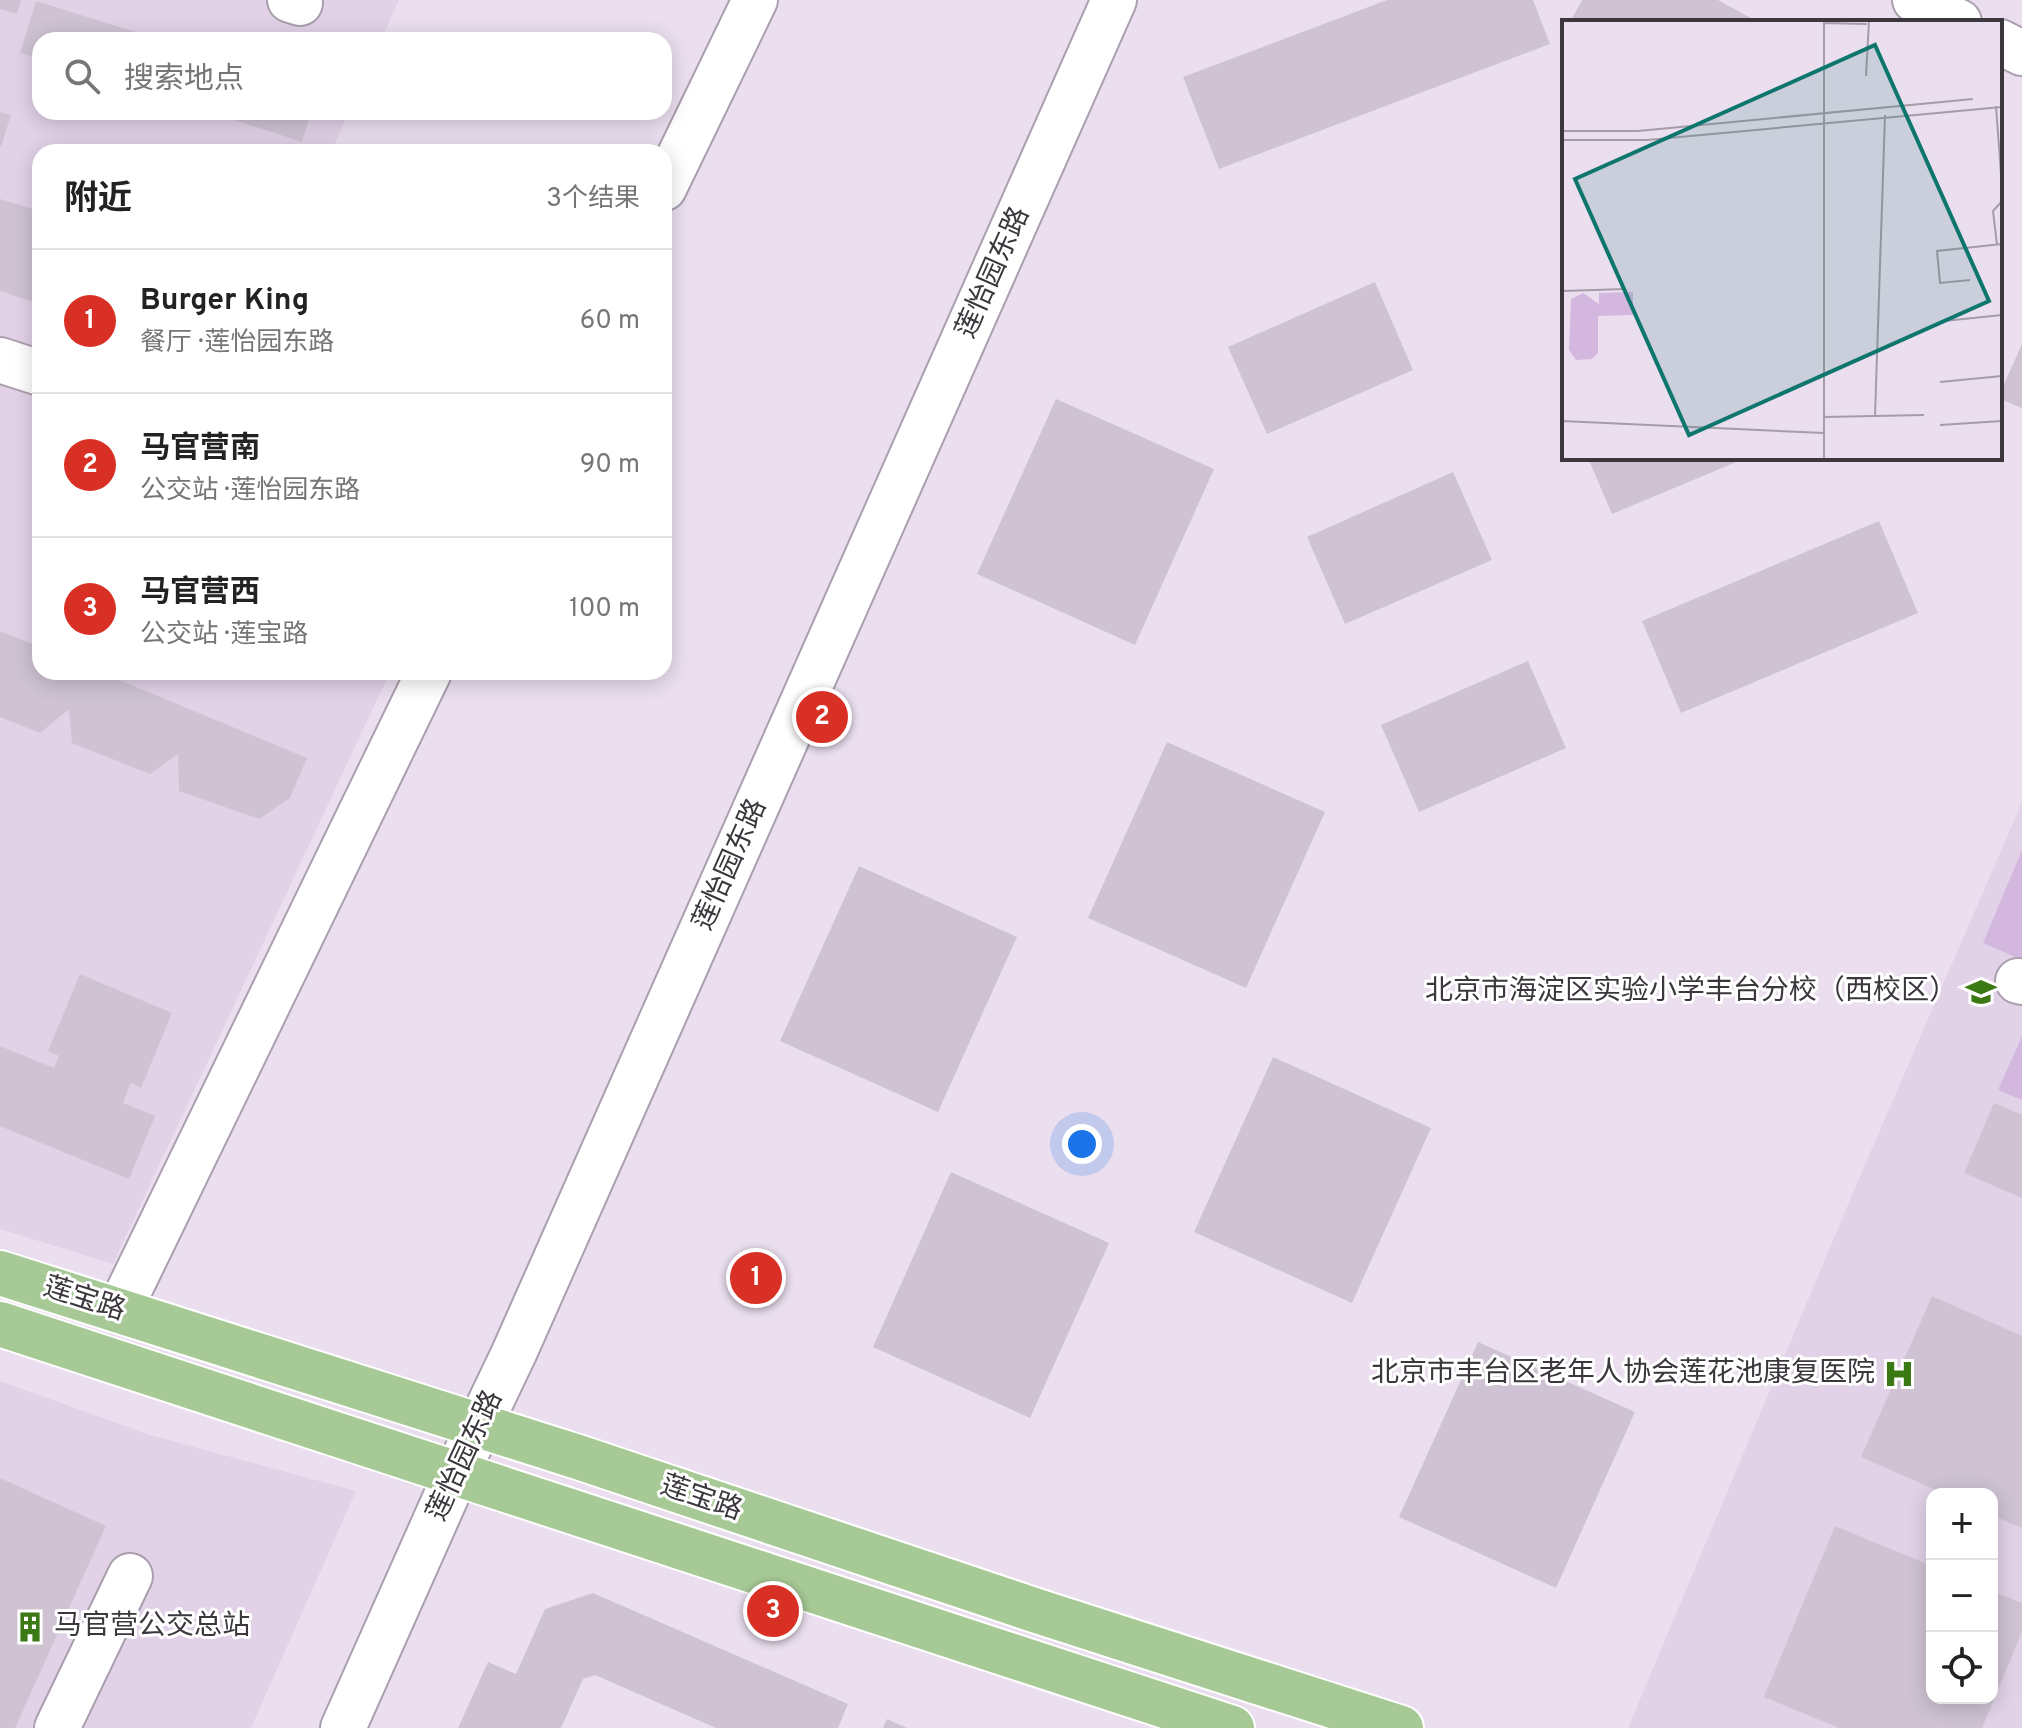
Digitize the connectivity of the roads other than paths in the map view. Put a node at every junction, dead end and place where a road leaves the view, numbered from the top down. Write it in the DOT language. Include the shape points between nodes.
graph roads {
  1 [pos="755,0"];
  2 [pos="1114,0"];
  3 [pos="1915,0"];
  4 [pos="1955,20"];
  5 [pos="2002,43"];
  6 [pos="2022,53"];
  7 [pos="672,171"];
  8 [pos="0,360"];
  9 [pos="32,370"];
  10 [pos="425,680"];
  11 [pos="0,1273"];
  12 [pos="119,1311"];
  13 [pos="0,1324"];
  14 [pos="478,1427"];
  15 [pos="457,1472"];
  16 [pos="130,1576"];
  17 [pos="57,1728"];
  18 [pos="343,1728"];
  19 [pos="1232,1728"];
  20 [pos="1401,1728"];
  1 -- 7 [label="street"];
  2 -- 14 [label="street, 莲怡园东路"];
  3 -- 4 [label="street"];
  5 -- 6 [label="street"];
  8 -- 9 [label="street"];
  10 -- 12 [label="street"];
  11 -- 12 [label="main road, 莲宝路"];
  12 -- 14 [label="main road, 莲宝路"];
  13 -- 15 [label="main road, 莲宝路"];
  14 -- 15 [label="street, 莲怡园东路"];
  14 -- 20 [label="main road, 莲宝路"];
  15 -- 18 [label="street, 莲怡园东路"];
  15 -- 19 [label="main road, 莲宝路"];
  16 -- 17 [label="street"];
}
